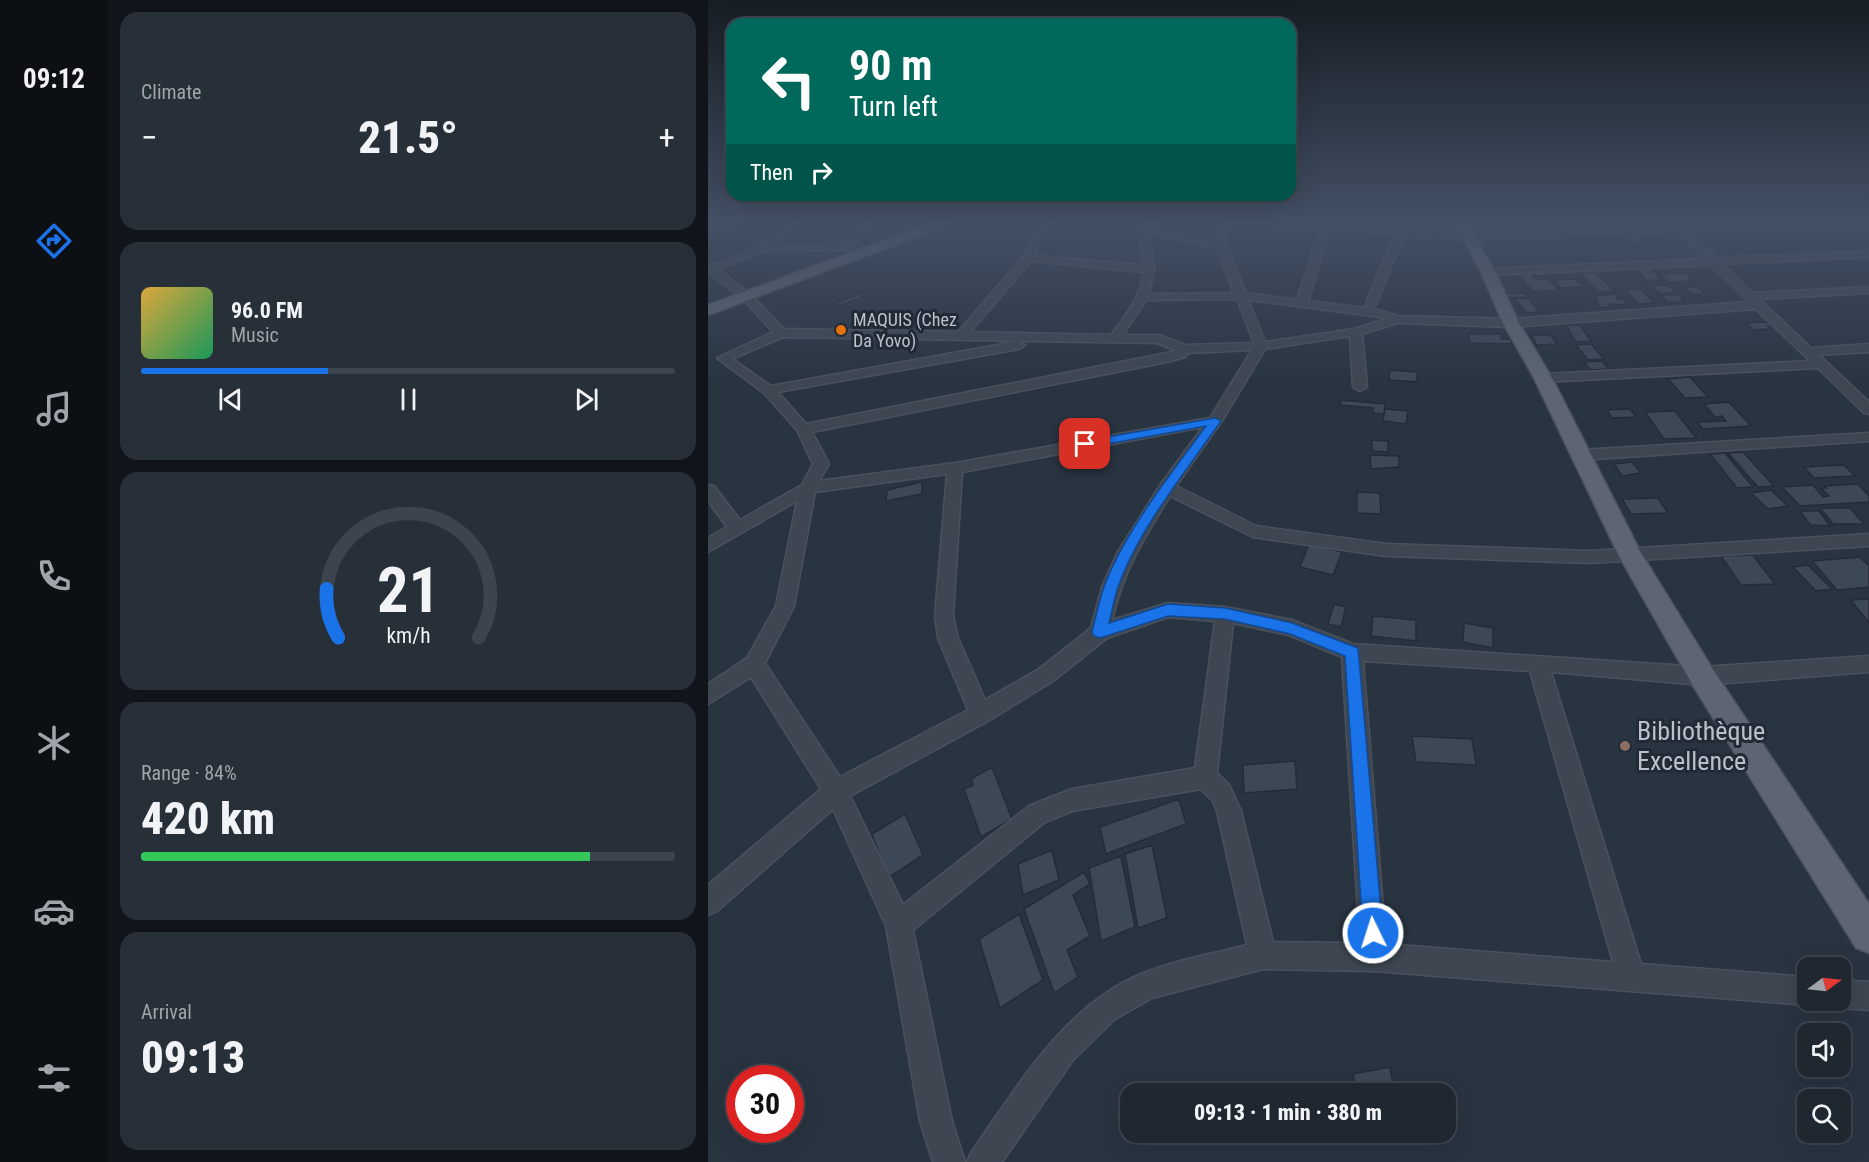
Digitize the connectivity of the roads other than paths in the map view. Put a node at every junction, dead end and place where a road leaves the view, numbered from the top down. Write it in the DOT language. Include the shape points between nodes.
graph roads {
  1 [pos="716,274"];
  2 [pos="797,274"];
  3 [pos="1014,274"];
  4 [pos="1148,274"];
  5 [pos="1234,274"];
  6 [pos="1311,274"];
  7 [pos="1383,274"];
  8 [pos="1489,274"];
  9 [pos="1727,274"];
  10 [pos="1869,290"];
  11 [pos="746,296"];
  12 [pos="1243,296"];
  13 [pos="1143,297"];
  14 [pos="1755,301"];
  15 [pos="1302,303"];
  16 [pos="708,310"];
  17 [pos="1368,312"];
  18 [pos="1397,319"];
  19 [pos="1511,322"];
  20 [pos="1356,332"];
  21 [pos="781,333"];
  22 [pos="961,336"];
  23 [pos="1115,337"];
  24 [pos="1060,338"];
  25 [pos="1261,346"];
  26 [pos="1869,348"];
  27 [pos="1184,349"];
  28 [pos="1810,352"];
  29 [pos="716,362"];
  30 [pos="1822,364"];
  31 [pos="1543,378"];
  32 [pos="1360,387"];
  33 [pos="769,390"];
  34 [pos="1869,410"];
  35 [pos="1215,421"];
  36 [pos="803,429"];
  37 [pos="1869,436"];
  38 [pos="1581,455"];
  39 [pos="955,468"];
  40 [pos="808,488"];
  41 [pos="1167,488"];
  42 [pos="708,490"];
  43 [pos="738,529"];
  44 [pos="1869,540"];
  45 [pos="708,546"];
  46 [pos="1631,556"];
  47 [pos="1225,614"];
  48 [pos="1100,632"];
  49 [pos="1352,652"];
  50 [pos="1538,663"];
  51 [pos="754,664"];
  52 [pos="1869,664"];
  53 [pos="1702,675"];
  54 [pos="708,695"];
  55 [pos="980,714"];
  56 [pos="1205,777"];
  57 [pos="836,791"];
  58 [pos="708,902"];
  59 [pos="899,925"];
  60 [pos="1869,935"];
  61 [pos="1263,956"];
  62 [pos="1374,957"];
  63 [pos="1631,976"];
  64 [pos="1797,990"];
  65 [pos="1851,995"];
  66 [pos="1869,996"];
  67 [pos="949,1162"];
  68 [pos="983,1162"];
  1 -- 11 [label="street"];
  2 -- 11 [label="main road"];
  3 -- 22 [label="street"];
  4 -- 13 [label="street"];
  5 -- 12 [label="street"];
  6 -- 15 [label="street"];
  7 -- 17 [label="street"];
  8 -- 19 [label="main road"];
  9 -- 14 [label="street"];
  10 -- 14 [label="street"];
  11 -- 16 [label="main road"];
  11 -- 21 [label="street"];
  12 -- 13 [label="street"];
  12 -- 15 [label="street"];
  12 -- 25 [label="street"];
  13 -- 23 [label="street"];
  14 -- 19 [label="street"];
  14 -- 28 [label="street"];
  15 -- 17 [label="street"];
  17 -- 18 [label="street"];
  18 -- 19 [label="street"];
  18 -- 20 [label="street"];
  19 -- 31 [label="main road"];
  20 -- 25 [label="street"];
  20 -- 32 [label="street"];
  21 -- 22 [label="street"];
  21 -- 29 [label="street"];
  22 -- 24 [label="street"];
  23 -- 24 [label="street"];
  23 -- 27 [label="street" via="1159,339"];
  24 -- 33 [label="street"];
  25 -- 27 [label="street"];
  25 -- 35 [label="street"];
  26 -- 28 [label="street"];
  27 -- 36 [label="street" via="1181,354 1167,358"];
  28 -- 30 [label="street"];
  29 -- 33 [label="street"];
  30 -- 31 [label="street"];
  30 -- 34 [label="street"];
  31 -- 38 [label="main road"];
  33 -- 36 [label="street"];
  35 -- 39 [label="street"];
  35 -- 41 [label="street"];
  36 -- 40 [label="street" via="821,464"];
  37 -- 38 [label="street"];
  38 -- 46 [label="main road"];
  39 -- 40 [label="street"];
  39 -- 55 [label="street" via="944,616 948,638"];
  40 -- 43 [label="street"];
  40 -- 51 [label="street" via="785,606"];
  41 -- 46 [label="street" via="1253,531 1386,550"];
  41 -- 48 [label="street" via="1128,550 1111,587"];
  42 -- 43 [label="street"];
  43 -- 45 [label="street"];
  44 -- 46 [label="street"];
  46 -- 53 [label="main road"];
  47 -- 48 [label="street" via="1168,610"];
  47 -- 49 [label="street" via="1292,628"];
  47 -- 56 [label="street"];
  48 -- 55 [label="street" via="1046,675"];
  49 -- 50 [label="street"];
  49 -- 62 [label="street"];
  50 -- 53 [label="street"];
  50 -- 63 [label="street"];
  51 -- 54 [label="street"];
  51 -- 57 [label="street"];
  52 -- 53 [label="street"];
  53 -- 60 [label="main road"];
  55 -- 57 [label="street"];
  56 -- 59 [label="street" via="1072,800 1037,814"];
  56 -- 61 [label="street" via="1221,793 1229,811"];
  57 -- 58 [label="street"];
  57 -- 59 [label="street"];
  59 -- 67 [label="street" via="936,1121"];
  61 -- 62 [label="street"];
  61 -- 68 [label="street" via="1147,985 1105,1009 1063,1050"];
  62 -- 63 [label="street"];
  63 -- 64 [label="street"];
  65 -- 66 [label="street"];
}
